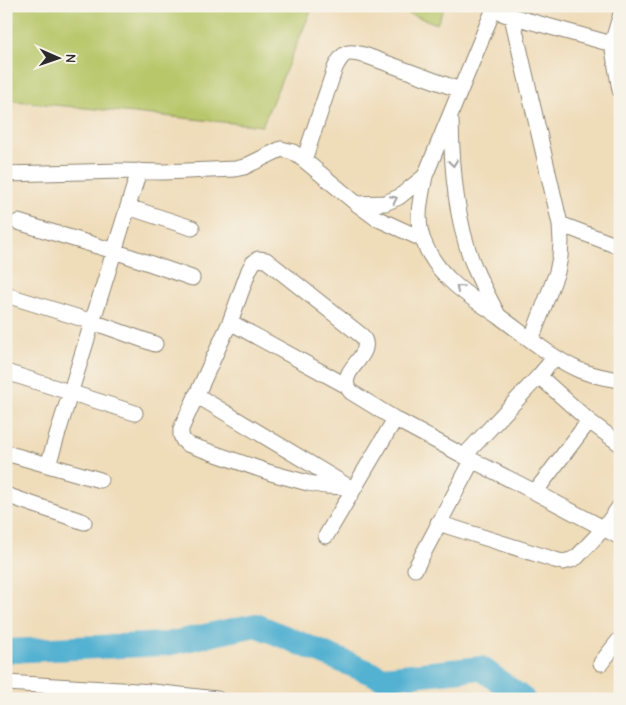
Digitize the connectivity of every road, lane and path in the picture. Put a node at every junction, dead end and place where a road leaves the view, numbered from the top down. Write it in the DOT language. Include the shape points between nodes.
graph roads {
  1 [pos="494,8"];
  2 [pos="512,17"];
  3 [pos="620,17"];
  4 [pos="616,43"];
  5 [pos="460,90"];
  6 [pos="620,90"];
  7 [pos="450,114"];
  8 [pos="304,160"];
  9 [pos="139,172"];
  10 [pos="6,174"];
  11 [pos="425,176"];
  12 [pos="357,204"];
  13 [pos="128,207"];
  14 [pos="18,222"];
  15 [pos="560,224"];
  16 [pos="192,228"];
  17 [pos="422,239"];
  18 [pos="620,247"];
  19 [pos="114,251"];
  20 [pos="192,278"];
  21 [pos="6,295"];
  22 [pos="498,316"];
  23 [pos="93,322"];
  24 [pos="230,322"];
  25 [pos="531,340"];
  26 [pos="155,344"];
  27 [pos="555,357"];
  28 [pos="6,372"];
  29 [pos="539,376"];
  30 [pos="620,380"];
  31 [pos="347,386"];
  32 [pos="70,393"];
  33 [pos="196,395"];
  34 [pos="135,413"];
  35 [pos="395,419"];
  36 [pos="589,421"];
  37 [pos="620,444"];
  38 [pos="6,453"];
  39 [pos="468,459"];
  40 [pos="48,465"];
  41 [pos="100,480"];
  42 [pos="352,488"];
  43 [pos="535,492"];
  44 [pos="6,495"];
  45 [pos="620,506"];
  46 [pos="84,522"];
  47 [pos="438,523"];
  48 [pos="604,528"];
  49 [pos="326,536"];
  50 [pos="620,537"];
  51 [pos="415,569"];
  52 [pos="620,639"];
  53 [pos="601,664"];
  54 [pos="6,683"];
  55 [pos="153,696"];
  56 [pos="217,699"];
  1 -- 2 [label="street"];
  1 -- 5 [label="street"];
  2 -- 4 [label="street"];
  2 -- 15 [label="street"];
  3 -- 4 [label="street"];
  4 -- 6 [label="street"];
  5 -- 7 [label="street"];
  5 -- 8 [label="street" via="367,56 345,54 335,68"];
  7 -- 11 [label="street"];
  7 -- 22 [label="street, one-way" via="462,225 475,268"];
  8 -- 9 [label="street" via="282,149 235,169"];
  8 -- 12 [label="street"];
  9 -- 10 [label="street"];
  9 -- 13 [label="street"];
  12 -- 11 [label="street, one-way" via="385,203 399,197"];
  11 -- 17 [label="street" via="419,221"];
  12 -- 17 [label="street" via="376,218"];
  13 -- 16 [label="street"];
  13 -- 19 [label="street"];
  14 -- 19 [label="street"];
  15 -- 18 [label="street"];
  15 -- 25 [label="street" via="562,242 557,272"];
  22 -- 17 [label="street, one-way" via="448,278"];
  19 -- 20 [label="street"];
  19 -- 23 [label="street"];
  21 -- 23 [label="street"];
  22 -- 25 [label="street"];
  23 -- 26 [label="street"];
  23 -- 32 [label="street"];
  24 -- 31 [label="street"];
  24 -- 31 [label="street" via="253,263 258,259 266,260 365,340 364,351 349,374"];
  24 -- 33 [label="street"];
  25 -- 27 [label="street"];
  27 -- 29 [label="street"];
  27 -- 30 [label="street" via="579,370"];
  28 -- 32 [label="street"];
  29 -- 36 [label="street"];
  29 -- 39 [label="street"];
  31 -- 35 [label="street" via="351,392"];
  32 -- 34 [label="street"];
  32 -- 40 [label="street"];
  33 -- 42 [label="street"];
  33 -- 42 [label="street" via="181,429 187,444 308,483"];
  35 -- 39 [label="street"];
  35 -- 42 [label="street"];
  36 -- 37 [label="street"];
  36 -- 43 [label="street"];
  38 -- 40 [label="street"];
  39 -- 43 [label="street"];
  39 -- 47 [label="street"];
  40 -- 41 [label="street"];
  42 -- 49 [label="street"];
  43 -- 48 [label="street"];
  44 -- 46 [label="street"];
  45 -- 48 [label="street"];
  47 -- 48 [label="street" via="563,562 577,557"];
  47 -- 51 [label="street"];
  48 -- 50 [label="street"];
  52 -- 53 [label="street"];
  54 -- 55 [label="street"];
  55 -- 56 [label="street"];
}
